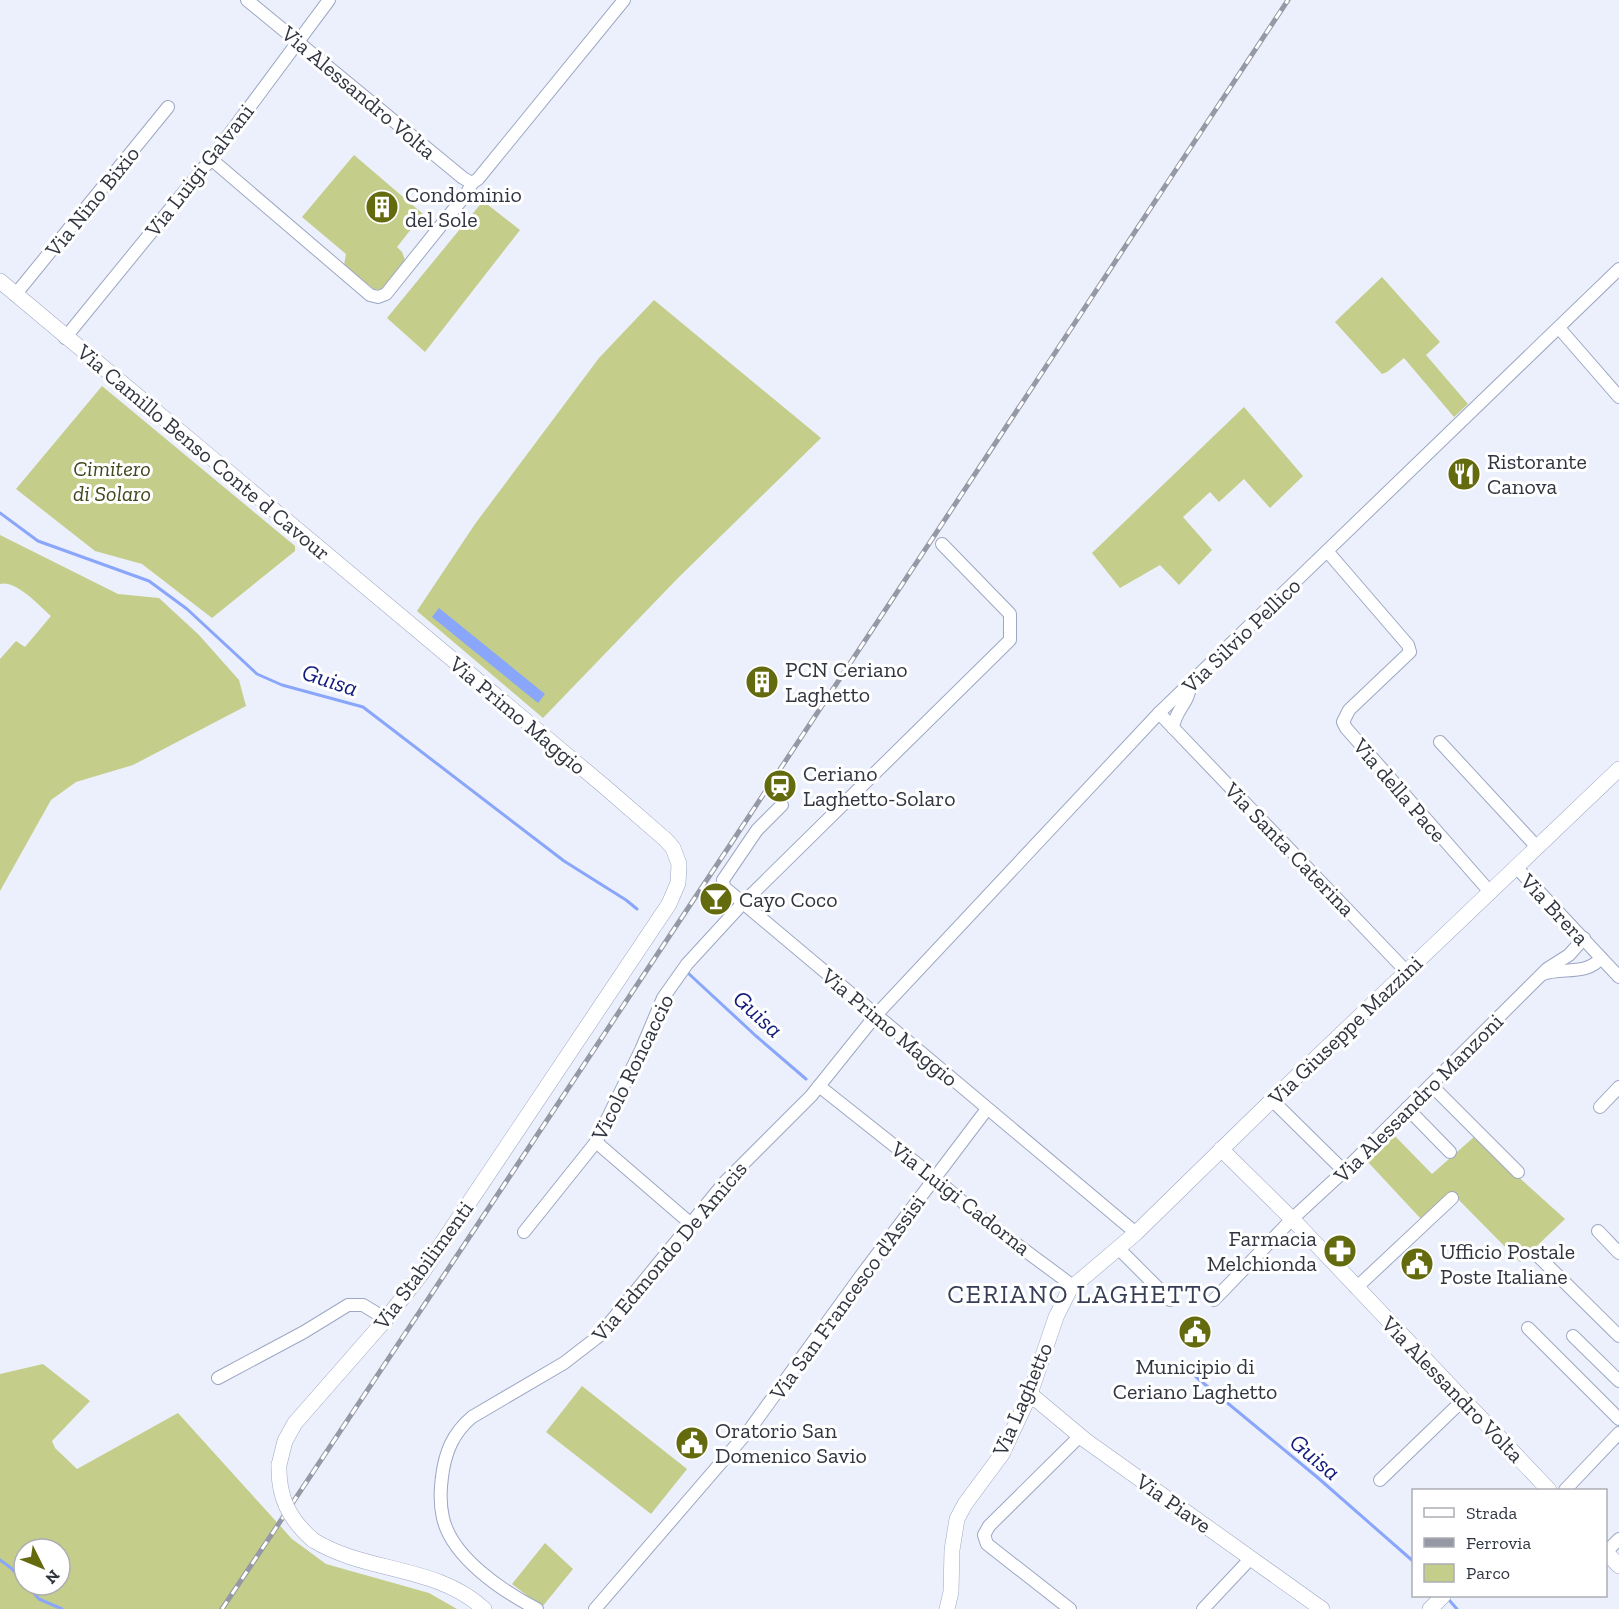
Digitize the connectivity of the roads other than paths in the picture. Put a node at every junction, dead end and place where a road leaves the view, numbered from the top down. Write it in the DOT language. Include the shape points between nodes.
graph roads {
  1 [pos="247,0"];
  2 [pos="328,0"];
  3 [pos="618,2"];
  4 [pos="297,41"];
  5 [pos="168,106"];
  6 [pos="211,159"];
  7 [pos="472,183"];
  8 [pos="1619,269"];
  9 [pos="0,281"];
  10 [pos="15,295"];
  11 [pos="1559,328"];
  12 [pos="65,338"];
  13 [pos="1619,397"];
  14 [pos="942,544"];
  15 [pos="1327,551"];
  16 [pos="408,623"];
  17 [pos="1190,685"];
  18 [pos="1159,712"];
  19 [pos="1173,728"];
  20 [pos="1440,742"];
  21 [pos="1619,769"];
  22 [pos="782,805"];
  23 [pos="655,831"];
  24 [pos="1537,847"];
  25 [pos="1516,867"];
  26 [pos="1490,892"];
  27 [pos="743,903"];
  28 [pos="1584,939"];
  29 [pos="1601,958"];
  30 [pos="1406,971"];
  31 [pos="1542,975"];
  32 [pos="1619,977"];
  33 [pos="876,1015"];
  34 [pos="1431,1085"];
  35 [pos="819,1086"];
  36 [pos="1619,1087"];
  37 [pos="1273,1099"];
  38 [pos="1600,1107"];
  39 [pos="1407,1108"];
  40 [pos="987,1109"];
  41 [pos="596,1142"];
  42 [pos="1221,1149"];
  43 [pos="1450,1152"];
  44 [pos="1344,1172"];
  45 [pos="1518,1172"];
  46 [pos="936,1178"];
  47 [pos="1452,1198"];
  48 [pos="1292,1219"];
  49 [pos="690,1223"];
  50 [pos="1598,1231"];
  51 [pos="524,1232"];
  52 [pos="1136,1233"];
  53 [pos="1118,1248"];
  54 [pos="1619,1253"];
  55 [pos="1537,1255"];
  56 [pos="1356,1288"];
  57 [pos="1070,1289"];
  58 [pos="1170,1299"];
  59 [pos="1214,1300"];
  60 [pos="386,1319"];
  61 [pos="1528,1328"];
  62 [pos="1573,1336"];
  63 [pos="1619,1336"];
  64 [pos="218,1378"];
  65 [pos="1619,1381"];
  66 [pos="1030,1394"];
  67 [pos="1463,1400"];
  68 [pos="1619,1419"];
  69 [pos="1619,1433"];
  70 [pos="1080,1436"];
  71 [pos="1380,1480"];
  72 [pos="1547,1489"];
  73 [pos="1567,1489"];
  74 [pos="1619,1539"];
  75 [pos="1607,1551"];
  76 [pos="1607,1553"];
  77 [pos="1251,1558"];
  78 [pos="1619,1566"];
  79 [pos="1442,1597"];
  80 [pos="531,1607"];
  81 [pos="484,1609"];
  82 [pos="595,1609"];
  83 [pos="947,1609"];
  84 [pos="1070,1609"];
  85 [pos="1205,1609"];
  86 [pos="1322,1609"];
  87 [pos="1430,1609"];
  1 -- 4 [label="street, Via Alessandro Volta"];
  2 -- 4 [label="street, Via Luigi Galvani"];
  3 -- 7 [label="street"];
  4 -- 6 [label="street, Via Luigi Galvani"];
  4 -- 7 [label="street, Via Alessandro Volta"];
  5 -- 10 [label="street, Via Nino Bixio"];
  6 -- 7 [label="street" via="370,295 378,297 386,294"];
  6 -- 12 [label="street, Via Luigi Galvani"];
  8 -- 11 [label="street, Via Silvio Pellico"];
  9 -- 10 [label="street, Via Camillo Benso Conte d Cavour"];
  10 -- 12 [label="street, Via Camillo Benso Conte d Cavour"];
  11 -- 13 [label="street"];
  11 -- 15 [label="street, Via Silvio Pellico"];
  12 -- 16 [label="street, Via Camillo Benso Conte d Cavour"];
  14 -- 27 [label="street, Vicolo Roncaccio" via="1010,614 1010,640"];
  15 -- 17 [label="street, Via Silvio Pellico"];
  15 -- 26 [label="street, Via della Pace" via="1410,652 1349,710 1343,723"];
  16 -- 23 [label="street, Via Primo Maggio"];
  17 -- 18 [label="street, Via Silvio Pellico"];
  17 -- 19 [label="street"];
  18 -- 19 [label="street, Via Santa Caterina"];
  18 -- 33 [label="street, Via Silvio Pellico"];
  19 -- 30 [label="street, Via Santa Caterina"];
  20 -- 24 [label="street"];
  21 -- 24 [label="street, Via Giuseppe Mazzini"];
  22 -- 27 [label="street, Via Primo Maggio" via="757,830 723,880 724,888"];
  23 -- 60 [label="street, Via Stabilimenti" via="673,848 679,864 678,883 669,904 442,1245"];
  24 -- 25 [label="street, Via Giuseppe Mazzini"];
  25 -- 26 [label="street, Via Giuseppe Mazzini"];
  25 -- 28 [label="street, Via Brera"];
  26 -- 30 [label="street, Via Giuseppe Mazzini"];
  27 -- 33 [label="street, Via Primo Maggio"];
  27 -- 41 [label="street, Vicolo Roncaccio" via="687,964 663,998"];
  28 -- 29 [label="street, Via Brera"];
  28 -- 31 [label="street, Via Alessandro Manzoni"];
  29 -- 31 [label="street" via="1587,969"];
  29 -- 32 [label="street, Via Brera"];
  30 -- 37 [label="street, Via Giuseppe Mazzini"];
  31 -- 34 [label="street, Via Alessandro Manzoni"];
  33 -- 35 [label="street, Via Edmondo De Amicis"];
  33 -- 40 [label="street, Via Primo Maggio"];
  34 -- 39 [label="street, Via Alessandro Manzoni"];
  34 -- 45 [label="street"];
  35 -- 46 [label="street, Via Luigi Cadorna"];
  35 -- 49 [label="street, Via Edmondo De Amicis"];
  36 -- 38 [label="street"];
  37 -- 42 [label="street, Via Giuseppe Mazzini"];
  37 -- 44 [label="street"];
  39 -- 43 [label="street"];
  39 -- 44 [label="street, Via Alessandro Manzoni"];
  40 -- 46 [label="street, Via San Francesco d'Assisi"];
  40 -- 52 [label="street, Via Primo Maggio"];
  41 -- 49 [label="street"];
  41 -- 51 [label="street, Vicolo Roncaccio"];
  42 -- 48 [label="street, Via Alessandro Volta"];
  42 -- 52 [label="street, Via Giuseppe Mazzini"];
  44 -- 48 [label="street, Via Alessandro Manzoni"];
  46 -- 57 [label="street, Via Luigi Cadorna" via="980,1217 1069,1283"];
  46 -- 82 [label="street, Via San Francesco d'Assisi" via="750,1429"];
  47 -- 56 [label="street"];
  48 -- 56 [label="street, Via Alessandro Volta"];
  48 -- 59 [label="street, Via Alessandro Manzoni"];
  49 -- 80 [label="street, Via Edmondo De Amicis" via="587,1347 472,1417 452,1439 441,1489 443,1521 450,1536 478,1570"];
  50 -- 54 [label="street"];
  52 -- 53 [label="street, Via Giuseppe Mazzini"];
  53 -- 57 [label="street, Via Giuseppe Mazzini"];
  53 -- 58 [label="street"];
  55 -- 63 [label="street"];
  56 -- 67 [label="street, Via Alessandro Volta"];
  57 -- 66 [label="street, Via Laghetto" via="1056,1317"];
  60 -- 64 [label="street" via="363,1305 348,1305"];
  60 -- 81 [label="street, Via Stabilimenti, bridge" via="295,1423 285,1441 278,1479 284,1505 313,1540 344,1554 458,1589"];
  61 -- 68 [label="street"];
  62 -- 65 [label="street"];
  66 -- 70 [label="street, Via Piave"];
  66 -- 83 [label="street, Via Laghetto" via="1002,1454 957,1519"];
  67 -- 71 [label="street"];
  67 -- 72 [label="street, Via Alessandro Volta"];
  69 -- 73 [label="street"];
  70 -- 77 [label="street, Via Piave"];
  70 -- 84 [label="street" via="984,1535 987,1544"];
  74 -- 75 [label="street"];
  76 -- 78 [label="street"];
  77 -- 85 [label="street"];
  77 -- 86 [label="street, Via Piave"];
  79 -- 87 [label="street"];
}
